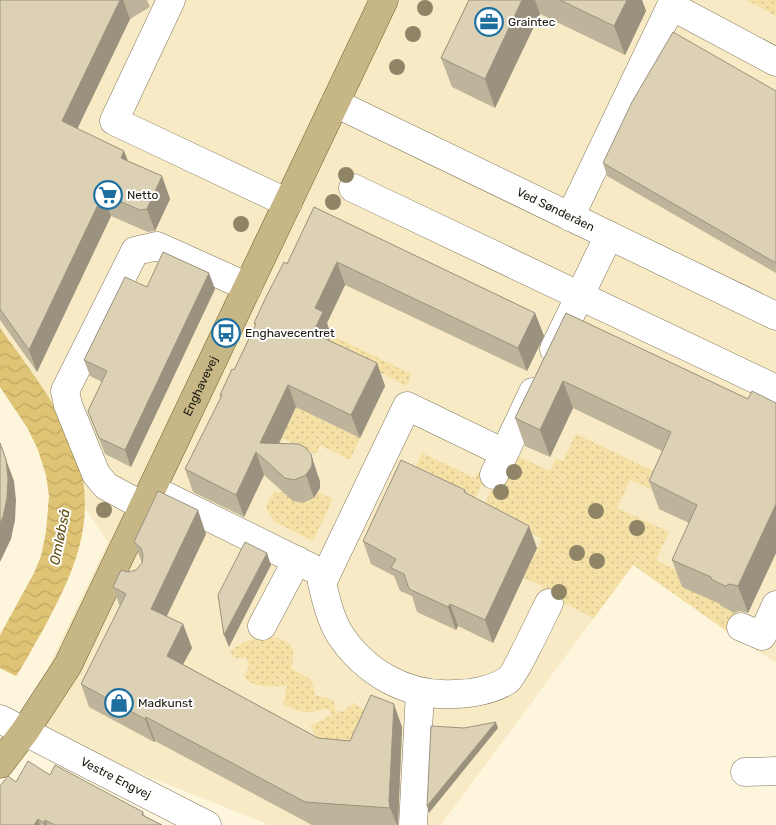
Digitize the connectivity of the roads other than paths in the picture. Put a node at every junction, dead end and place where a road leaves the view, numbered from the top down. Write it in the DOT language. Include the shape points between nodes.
graph roads {
  1 [pos="171,0"];
  2 [pos="384,0"];
  3 [pos="776,62"];
  4 [pos="335,103"];
  5 [pos="353,188"];
  6 [pos="288,203"];
  7 [pos="570,216"];
  8 [pos="609,235"];
  9 [pos="248,287"];
  10 [pos="580,295"];
  11 [pos="776,316"];
  12 [pos="776,389"];
  13 [pos="147,498"];
  14 [pos="297,560"];
  15 [pos="326,575"];
  16 [pos="549,603"];
  17 [pos="776,605"];
  18 [pos="262,626"];
  19 [pos="741,627"];
  20 [pos="420,692"];
  21 [pos="0,719"];
  22 [pos="25,731"];
  23 [pos="0,764"];
  24 [pos="745,772"];
  25 [pos="776,772"];
  26 [pos="174,817"];
  27 [pos="207,825"];
  28 [pos="413,825"];
  1 -- 6 [label="street" via="114,121"];
  2 -- 4 [label="main road, Enghavevej"];
  3 -- 7 [label="street" via="672,6"];
  4 -- 6 [label="main road, Enghavevej"];
  4 -- 7 [label="street, Ved Sønderåen"];
  5 -- 10 [label="street"];
  6 -- 9 [label="main road, Enghavevej"];
  7 -- 8 [label="street, Ved Sønderåen"];
  8 -- 10 [label="street"];
  8 -- 11 [label="street, Ved Sønderåen"];
  9 -- 13 [label="main road, Enghavevej"];
  9 -- 13 [label="street" via="157,246 135,251 65,391 96,474 106,486"];
  10 -- 12 [label="street"];
  10 -- 15 [label="street" via="499,464 406,406"];
  13 -- 14 [label="street"];
  13 -- 22 [label="main road, Enghavevej" via="125,575"];
  14 -- 15 [label="street"];
  14 -- 18 [label="street"];
  15 -- 20 [label="street" via="322,582 328,608 354,653 392,682"];
  16 -- 20 [label="street" via="510,680 466,694"];
  17 -- 19 [label="street" via="762,636"];
  20 -- 28 [label="street"];
  21 -- 22 [label="street, Vestre Engvej"];
  22 -- 23 [label="main road, Enghavevej"];
  22 -- 26 [label="street, Vestre Engvej"];
  24 -- 25 [label="street"];
  26 -- 27 [label="street, Vestre Engvej"];
}
